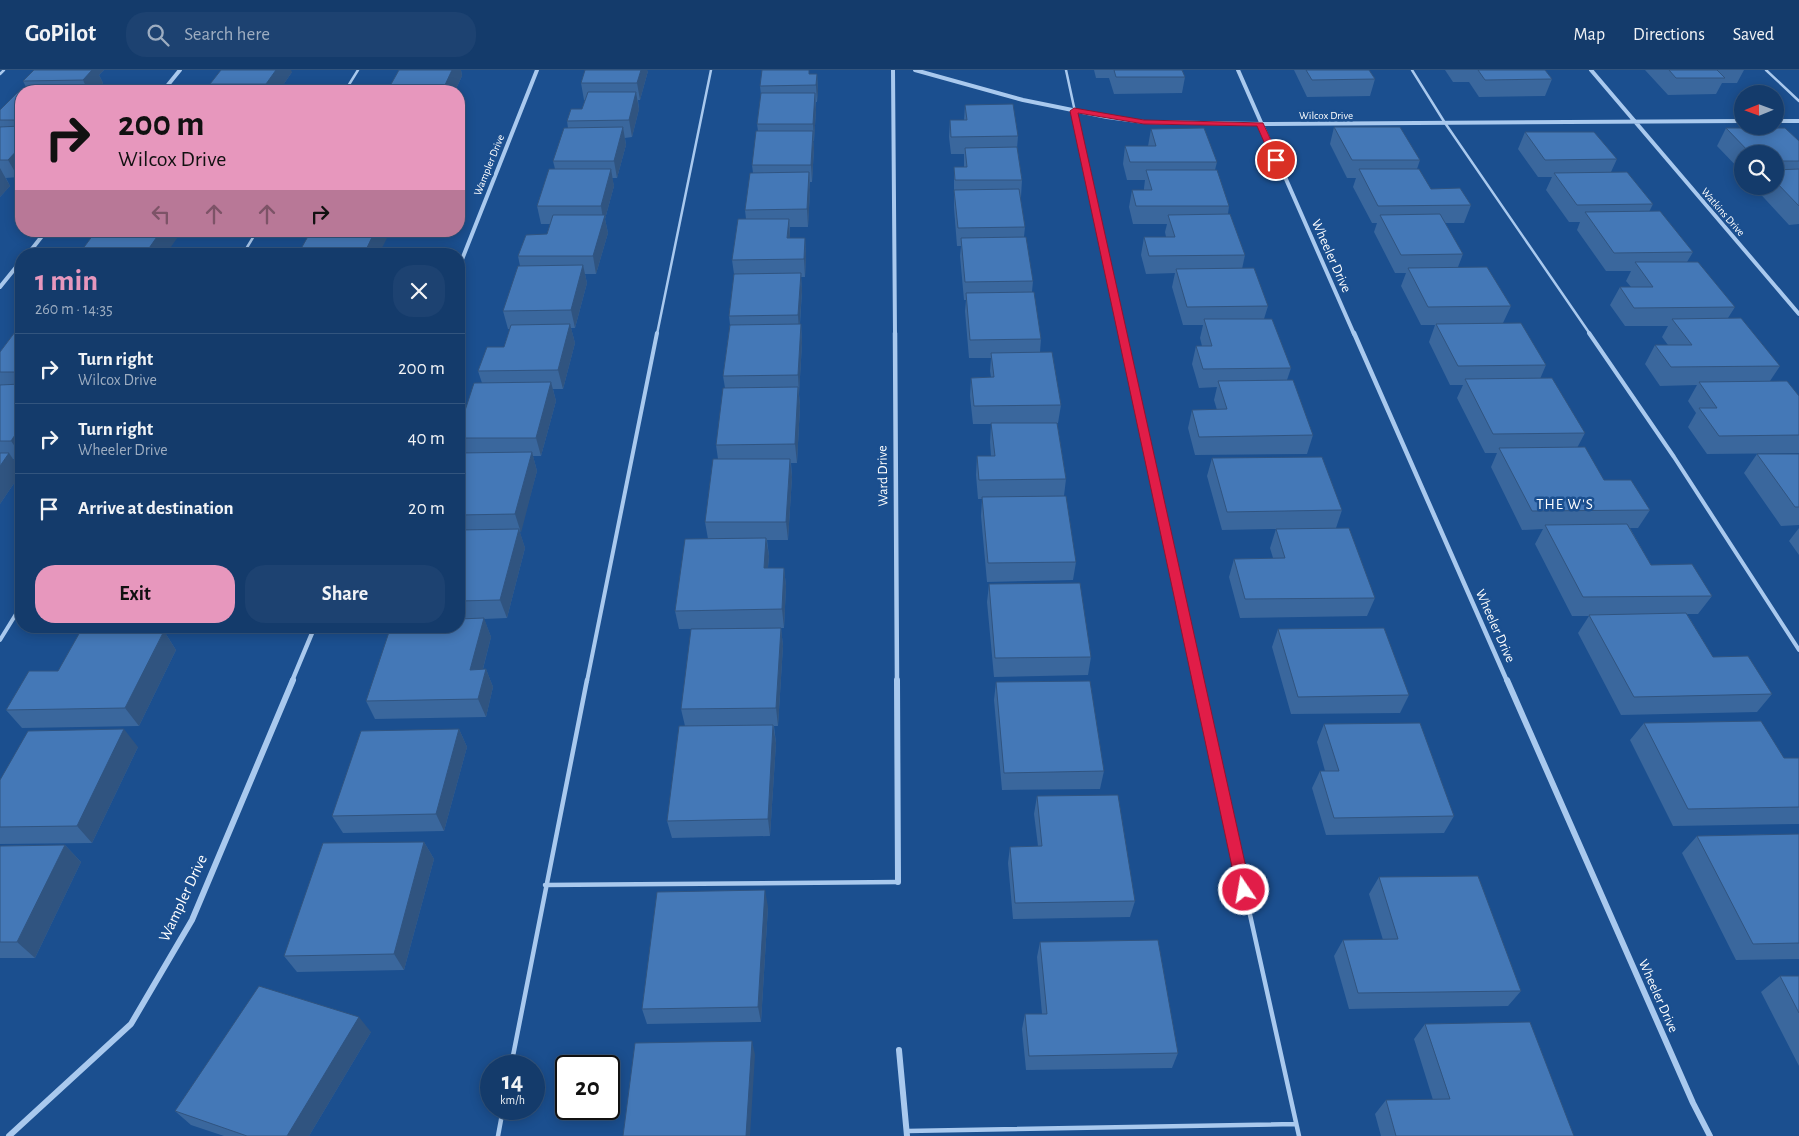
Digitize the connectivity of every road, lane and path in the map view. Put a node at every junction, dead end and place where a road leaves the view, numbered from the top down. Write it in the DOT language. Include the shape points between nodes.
graph roads {
  1 [pos="4,70"];
  2 [pos="180,70"];
  3 [pos="358,70"];
  4 [pos="537,70"];
  5 [pos="711,70"];
  6 [pos="893,70"];
  7 [pos="915,70"];
  8 [pos="1066,70"];
  9 [pos="1238,70"];
  10 [pos="1412,70"];
  11 [pos="1591,70"];
  12 [pos="1766,70"];
  13 [pos="0,74"];
  14 [pos="168,85"];
  15 [pos="349,85"];
  16 [pos="1799,101"];
  17 [pos="1074,111"];
  18 [pos="1634,121"];
  19 [pos="1734,121"];
  20 [pos="1784,121"];
  21 [pos="1799,121"];
  22 [pos="1445,123"];
  23 [pos="1260,124"];
  24 [pos="41,237"];
  25 [pos="253,237"];
  26 [pos="33,248"];
  27 [pos="247,248"];
  28 [pos="465,252"];
  29 [pos="15,268"];
  30 [pos="0,287"];
  31 [pos="1799,314"];
  32 [pos="15,616"];
  33 [pos="312,633"];
  34 [pos="0,640"];
  35 [pos="1799,650"];
  36 [pos="898,882"];
  37 [pos="545,885"];
  38 [pos="900,1050"];
  39 [pos="513,1055"];
  40 [pos="501,1120"];
  41 [pos="1295,1124"];
  42 [pos="907,1134"];
  43 [pos="9,1136"];
  44 [pos="498,1136"];
  45 [pos="1299,1136"];
  46 [pos="1710,1136"];
  1 -- 13 [label="lane"];
  2 -- 14 [label="street"];
  3 -- 15 [label="lane"];
  4 -- 28 [label="street, Wampler Drive"];
  5 -- 37 [label="lane"];
  6 -- 36 [label="street, Ward Drive"];
  7 -- 17 [label="street, Wilcox Drive"];
  8 -- 17 [label="lane"];
  9 -- 23 [label="street, Wheeler Drive"];
  10 -- 22 [label="lane"];
  11 -- 18 [label="street, Watkins Drive"];
  12 -- 16 [label="lane"];
  17 -- 23 [label="street, Wilcox Drive" via="1144,122"];
  17 -- 41 [label="lane"];
  18 -- 19 [label="street, Wilcox Drive"];
  18 -- 22 [label="street, Wilcox Drive"];
  18 -- 31 [label="street, Watkins Drive"];
  20 -- 21 [label="street"];
  22 -- 23 [label="street, Wilcox Drive"];
  22 -- 35 [label="lane" via="1674,457"];
  23 -- 46 [label="street, Wheeler Drive"];
  24 -- 26 [label="street"];
  25 -- 27 [label="lane"];
  29 -- 30 [label="street"];
  32 -- 34 [label="lane"];
  33 -- 43 [label="street, Wampler Drive" via="192,920 131,1024"];
  36 -- 37 [label="lane"];
  37 -- 39 [label="lane"];
  38 -- 42 [label="street"];
  40 -- 44 [label="lane"];
  41 -- 42 [label="lane"];
  41 -- 45 [label="lane"];
}
